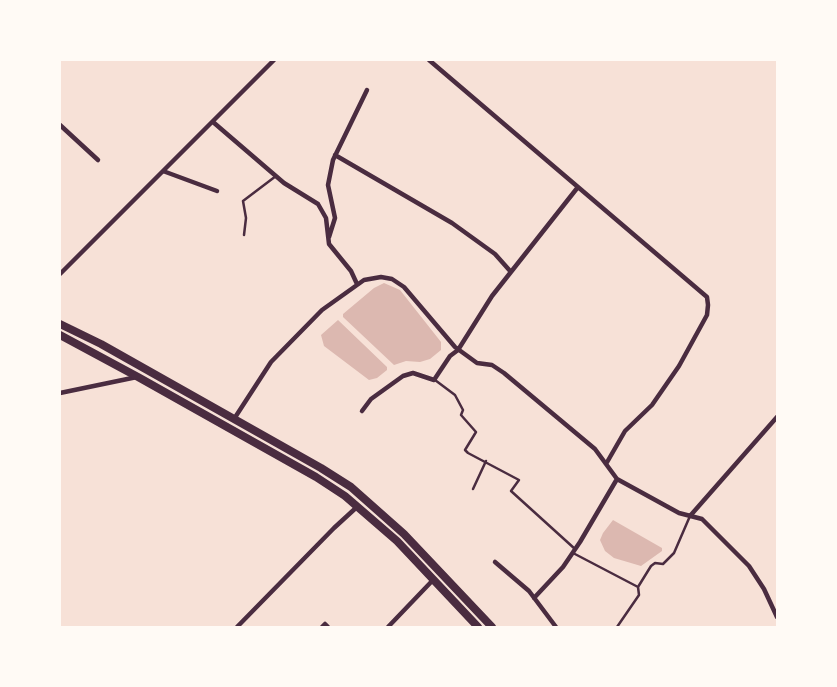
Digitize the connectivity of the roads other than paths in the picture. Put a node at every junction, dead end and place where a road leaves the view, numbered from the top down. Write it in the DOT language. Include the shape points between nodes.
graph roads {
  1 [pos="274,60"];
  2 [pos="429,60"];
  3 [pos="368,90"];
  4 [pos="213,122"];
  5 [pos="60,125"];
  6 [pos="335,155"];
  7 [pos="98,160"];
  8 [pos="163,171"];
  9 [pos="276,176"];
  10 [pos="578,187"];
  11 [pos="217,191"];
  12 [pos="244,235"];
  13 [pos="328,238"];
  14 [pos="511,272"];
  15 [pos="60,274"];
  16 [pos="357,284"];
  17 [pos="60,324"];
  18 [pos="60,336"];
  19 [pos="458,350"];
  20 [pos="138,377"];
  21 [pos="434,380"];
  22 [pos="60,393"];
  23 [pos="362,411"];
  24 [pos="777,417"];
  25 [pos="234,419"];
  26 [pos="487,461"];
  27 [pos="606,464"];
  28 [pos="617,479"];
  29 [pos="473,489"];
  30 [pos="359,506"];
  31 [pos="690,516"];
  32 [pos="574,551"];
  33 [pos="495,562"];
  34 [pos="433,580"];
  35 [pos="638,587"];
  36 [pos="534,598"];
  37 [pos="777,617"];
  38 [pos="237,627"];
  39 [pos="322,627"];
  40 [pos="328,627"];
  41 [pos="388,627"];
  42 [pos="478,627"];
  43 [pos="492,627"];
  44 [pos="556,627"];
  45 [pos="617,627"];
  1 -- 4 [label="street"];
  2 -- 10 [label="street"];
  3 -- 6 [label="street"];
  4 -- 8 [label="street"];
  4 -- 9 [label="street"];
  5 -- 7 [label="street"];
  6 -- 13 [label="street" via="328,185 335,218"];
  6 -- 14 [label="street" via="452,223 495,254"];
  8 -- 11 [label="street"];
  8 -- 15 [label="street"];
  9 -- 12 [label="lane" via="243,201"];
  9 -- 13 [label="street" via="318,204 326,218"];
  10 -- 14 [label="street"];
  10 -- 27 [label="street" via="707,297 708,305 707,315 679,366 652,405 626,431"];
  13 -- 16 [label="street"];
  14 -- 19 [label="street"];
  16 -- 19 [label="street" via="375,277 396,281"];
  16 -- 25 [label="street" via="322,310 271,362"];
  17 -- 25 [label="highway"];
  18 -- 20 [label="highway"];
  19 -- 21 [label="street"];
  19 -- 27 [label="street" via="477,364 492,365 504,373 595,449"];
  20 -- 22 [label="street"];
  20 -- 30 [label="highway" via="316,477"];
  21 -- 23 [label="street" via="413,373 403,376 371,399"];
  21 -- 26 [label="lane" via="455,395 464,410 460,415 476,432 466,450"];
  24 -- 31 [label="street"];
  25 -- 43 [label="highway" via="321,468 365,498 404,534"];
  26 -- 29 [label="lane"];
  26 -- 32 [label="lane" via="519,480 511,491"];
  27 -- 28 [label="street"];
  28 -- 31 [label="street"];
  28 -- 32 [label="street"];
  30 -- 34 [label="highway"];
  30 -- 38 [label="street"];
  31 -- 35 [label="lane" via="674,553 663,564 651,566"];
  31 -- 37 [label="street" via="702,519 749,566"];
  32 -- 35 [label="lane"];
  32 -- 36 [label="street"];
  33 -- 36 [label="street"];
  34 -- 41 [label="street"];
  34 -- 42 [label="highway"];
  35 -- 45 [label="lane" via="639,595"];
  36 -- 44 [label="street"];
  39 -- 40 [label="street" via="325,624"];
}
